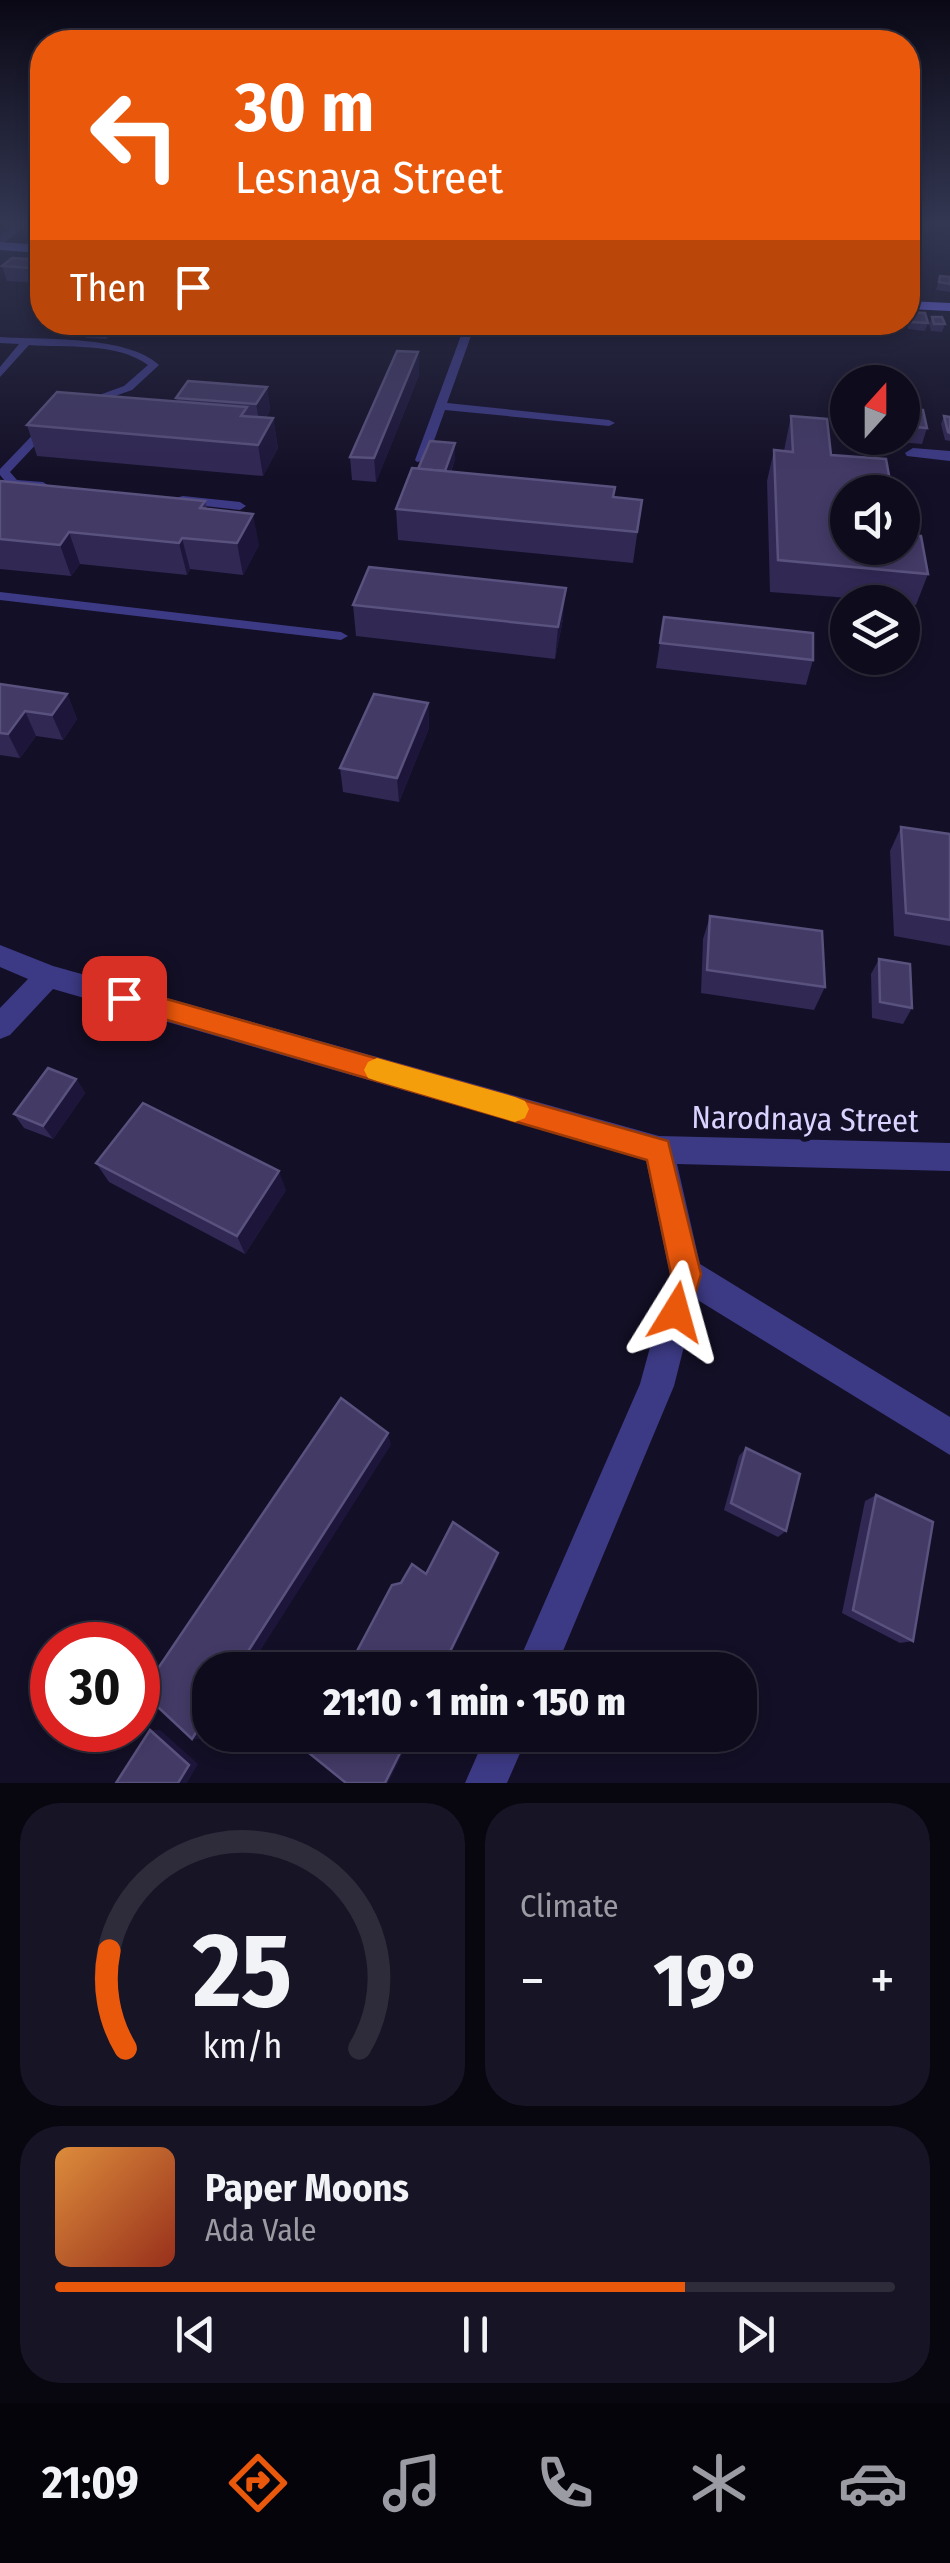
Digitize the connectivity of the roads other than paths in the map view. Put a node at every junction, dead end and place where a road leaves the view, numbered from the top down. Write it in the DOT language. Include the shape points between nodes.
graph roads {
  1 [pos="466,335"];
  2 [pos="0,340"];
  3 [pos="26,342"];
  4 [pos="0,374"];
  5 [pos="441,406"];
  6 [pos="609,422"];
  7 [pos="920,454"];
  8 [pos="950,456"];
  9 [pos="421,460"];
  10 [pos="51,486"];
  11 [pos="165,498"];
  12 [pos="240,506"];
  13 [pos="0,596"];
  14 [pos="341,636"];
  15 [pos="0,956"];
  16 [pos="48,976"];
  17 [pos="0,1027"];
  18 [pos="659,1150"];
  19 [pos="950,1157"];
  20 [pos="686,1274"];
  21 [pos="950,1437"];
  22 [pos="543,1652"];
  23 [pos="500,1752"];
  24 [pos="486,1783"];
  1 -- 5 [label="lane"];
  2 -- 3 [label="lane"];
  3 -- 4 [label="lane"];
  3 -- 10 [label="lane" via="123,351 154,364 128,388 62,414 4,472 14,483"];
  5 -- 6 [label="lane"];
  5 -- 9 [label="lane"];
  7 -- 8 [label="street"];
  11 -- 12 [label="lane"];
  13 -- 14 [label="lane"];
  15 -- 16 [label="street, Narodnaya Street"];
  16 -- 17 [label="street"];
  16 -- 18 [label="street, Narodnaya Street"];
  18 -- 19 [label="street, Narodnaya Street"];
  18 -- 20 [label="street"];
  20 -- 21 [label="street"];
  20 -- 22 [label="street" via="657,1386"];
  23 -- 24 [label="street"];
}
